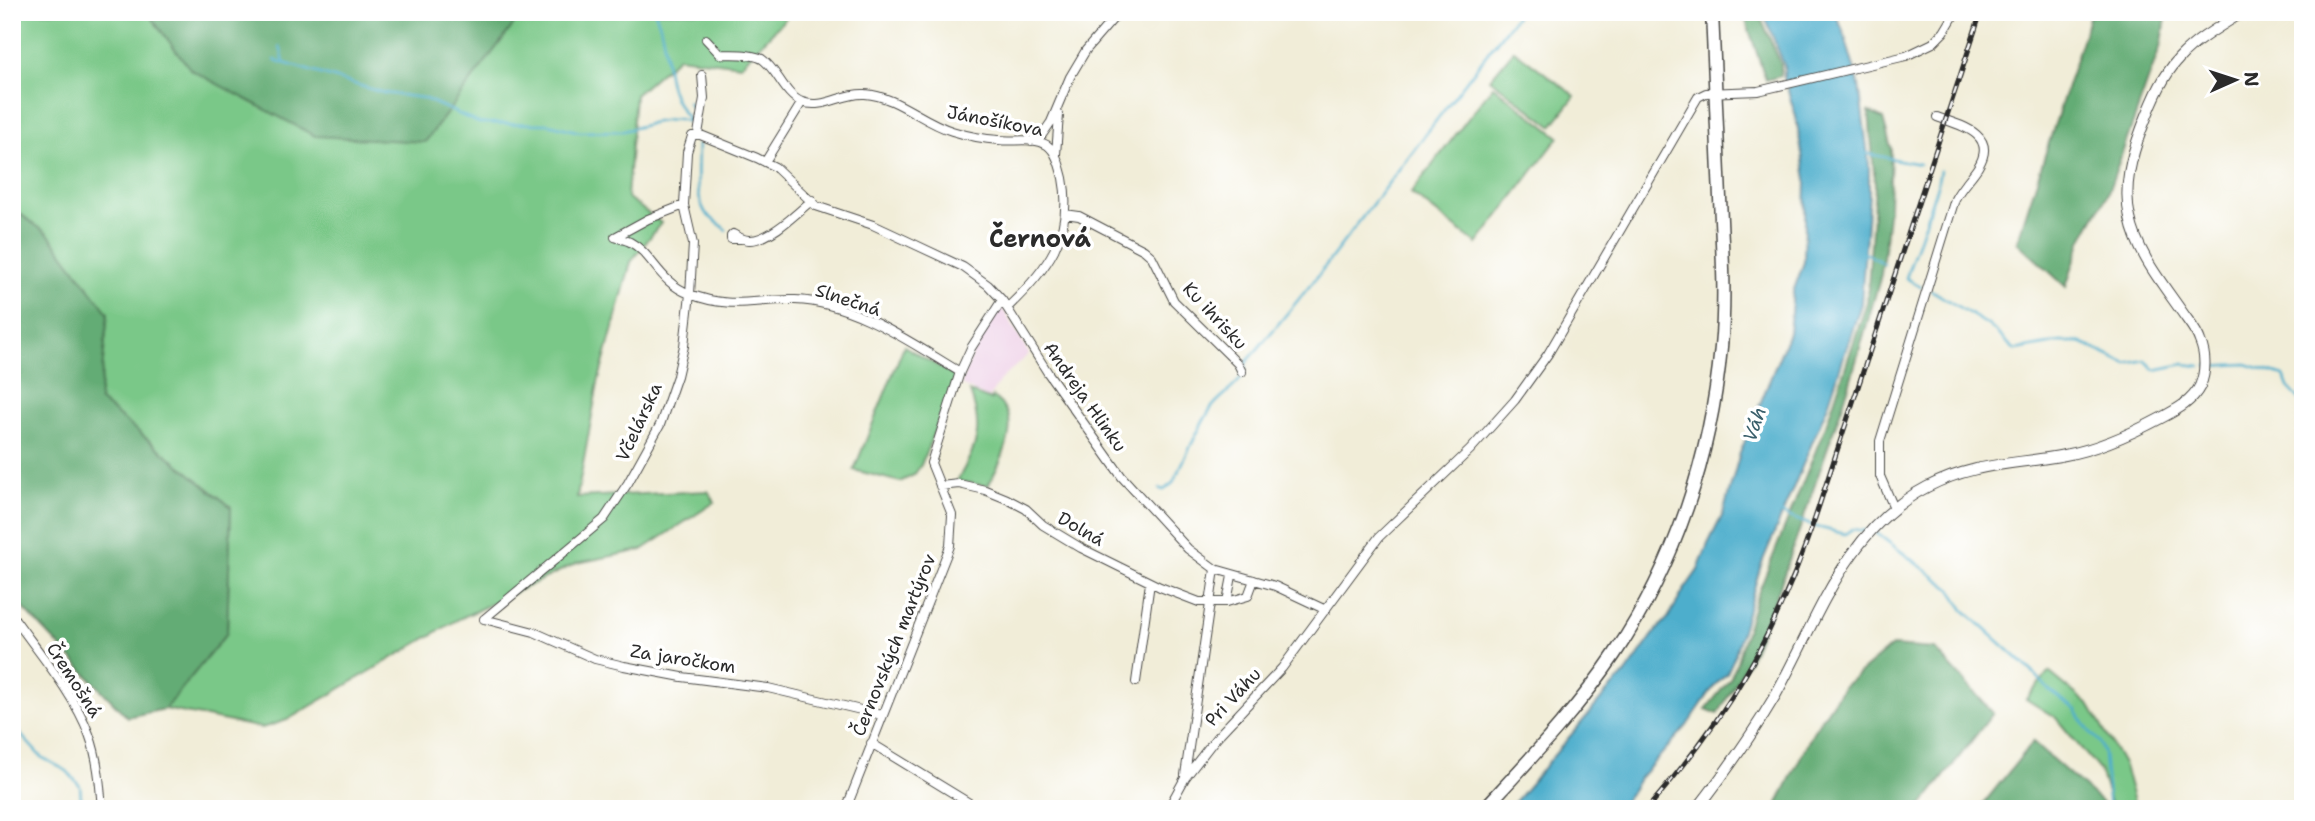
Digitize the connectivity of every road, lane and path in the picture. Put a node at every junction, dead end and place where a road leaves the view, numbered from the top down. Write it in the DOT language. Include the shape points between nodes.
graph roads {
  1 [pos="1119,12"];
  2 [pos="1712,12"];
  3 [pos="1956,12"];
  4 [pos="2243,12"];
  5 [pos="706,39"];
  6 [pos="702,75"];
  7 [pos="1715,92"];
  8 [pos="1061,101"];
  9 [pos="802,102"];
  10 [pos="1937,117"];
  11 [pos="695,135"];
  12 [pos="1031,141"];
  13 [pos="1056,154"];
  14 [pos="765,162"];
  15 [pos="814,203"];
  16 [pos="684,205"];
  17 [pos="1065,214"];
  18 [pos="741,239"];
  19 [pos="690,294"];
  20 [pos="1005,304"];
  21 [pos="960,372"];
  22 [pos="1242,372"];
  23 [pos="940,486"];
  24 [pos="1894,508"];
  25 [pos="1215,569"];
  26 [pos="1232,576"];
  27 [pos="1254,580"];
  28 [pos="1150,583"];
  29 [pos="1227,602"];
  30 [pos="1209,603"];
  31 [pos="1326,610"];
  32 [pos="12,615"];
  33 [pos="484,619"];
  34 [pos="1136,682"];
  35 [pos="882,715"];
  36 [pos="872,743"];
  37 [pos="1185,778"];
  38 [pos="979,808"];
  39 [pos="102,809"];
  40 [pos="846,809"];
  41 [pos="1168,809"];
  42 [pos="1484,809"];
  43 [pos="1697,809"];
  1 -- 8 [label="street" via="1086,50"];
  2 -- 7 [label="main road"];
  3 -- 7 [label="street" via="1944,32 1906,56 1758,91"];
  4 -- 24 [label="street" via="2189,46 2167,71 2135,147 2127,186 2137,243 2201,342 2204,366 2199,389 2175,411 2099,446 1961,473"];
  5 -- 9 [label="street" via="720,54 762,59"];
  6 -- 11 [label="street, Včelárska" via="704,97"];
  7 -- 31 [label="street, Pri Váhu" via="1693,102 1548,354 1515,400 1379,537"];
  7 -- 42 [label="main road" via="1722,345 1710,426 1693,493 1666,563 1615,654"];
  8 -- 12 [label="street" via="1042,135"];
  8 -- 13 [label="street"];
  9 -- 12 [label="street, Jánošíkova" via="823,103 863,93 954,132"];
  9 -- 14 [label="street"];
  10 -- 24 [label="street" via="1971,130 1979,136 1984,152 1955,199 1880,441 1880,477"];
  11 -- 14 [label="street"];
  11 -- 16 [label="street, Včelárska" via="687,152"];
  12 -- 13 [label="street, Jánošíkova"];
  13 -- 17 [label="street, Jánošíkova" via="1066,196"];
  14 -- 15 [label="street"];
  15 -- 18 [label="street" via="762,237"];
  15 -- 20 [label="street, Andreja Hlinku" via="963,267 989,285"];
  16 -- 19 [label="street, Včelárska" via="693,244"];
  16 -- 19 [label="street, Slnečná" via="615,237 630,242 672,285"];
  17 -- 20 [label="street, Jánošíkova" via="1047,263 1025,291"];
  17 -- 22 [label="street, Ku ihrisku" via="1079,216 1152,257 1174,301"];
  19 -- 21 [label="street, Slnečná" via="721,303 796,300 834,308 880,326"];
  19 -- 33 [label="street, Včelárska" via="677,376 660,425 628,482 604,519"];
  20 -- 21 [label="street, Černovských martýrov" via="971,348"];
  20 -- 25 [label="street, Andreja Hlinku" via="1122,477 1188,549"];
  21 -- 23 [label="street, Černovských martýrov" via="932,463"];
  23 -- 28 [label="street, Dolná" via="985,490 1007,499 1081,548"];
  23 -- 35 [label="street, Černovských martýrov" via="952,515 950,545"];
  24 -- 43 [label="street" via="1839,572 1758,724"];
  25 -- 26 [label="street, Andreja Hlinku"];
  25 -- 30 [label="street"];
  26 -- 27 [label="street, Andreja Hlinku"];
  26 -- 29 [label="street"];
  27 -- 29 [label="street" via="1248,596"];
  27 -- 31 [label="street, Andreja Hlinku"];
  28 -- 30 [label="street, Dolná"];
  28 -- 34 [label="street"];
  29 -- 30 [label="street, Dolná"];
  30 -- 37 [label="street"];
  31 -- 37 [label="street, Pri Váhu" via="1282,668"];
  32 -- 39 [label="street, Čremošná" via="86,725 98,768"];
  33 -- 35 [label="street, Za jaročkom" via="534,632 605,661 768,688"];
  35 -- 36 [label="street, Černovských martýrov"];
  36 -- 38 [label="street"];
  36 -- 40 [label="street, Černovských martýrov"];
  37 -- 41 [label="street, Pri Váhu"];
}
